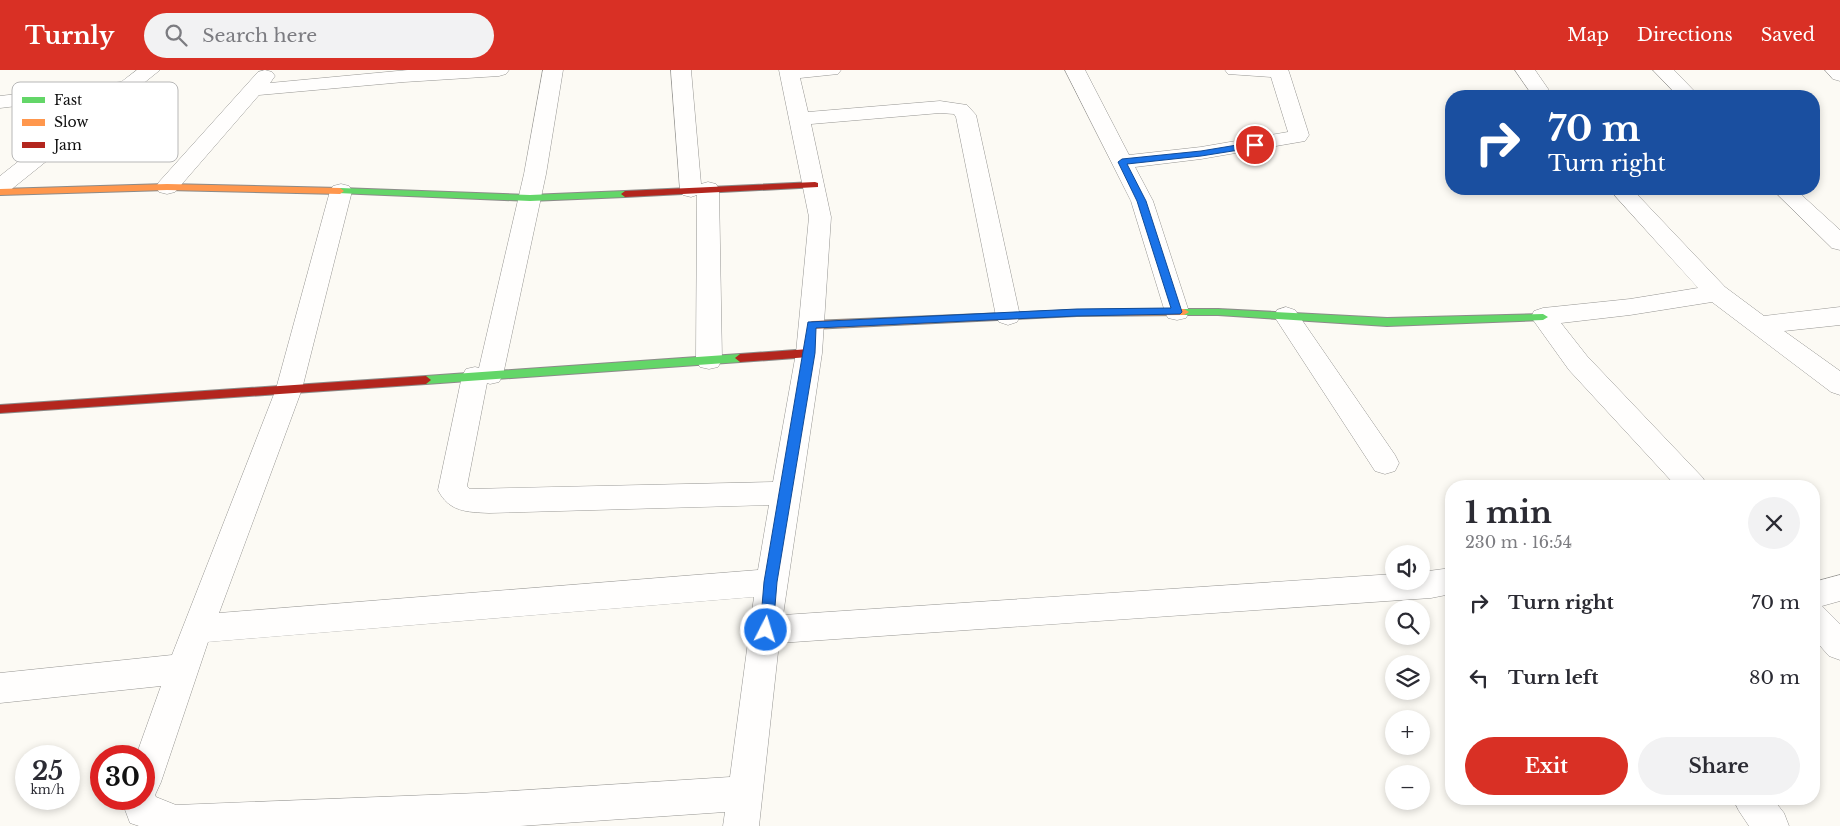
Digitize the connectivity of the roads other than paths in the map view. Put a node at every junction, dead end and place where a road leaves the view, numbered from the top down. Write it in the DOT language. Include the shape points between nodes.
graph roads {
  1 [pos="150,70"];
  2 [pos="272,70"];
  3 [pos="499,70"];
  4 [pos="553,70"];
  5 [pos="681,70"];
  6 [pos="831,70"];
  7 [pos="1075,70"];
  8 [pos="1235,70"];
  9 [pos="1525,70"];
  10 [pos="1663,70"];
  11 [pos="1835,70"];
  12 [pos="789,71"];
  13 [pos="1279,71"];
  14 [pos="1840,75"];
  15 [pos="133,82"];
  16 [pos="252,90"];
  17 [pos="1539,90"];
  18 [pos="1683,90"];
  19 [pos="800,119"];
  20 [pos="32,162"];
  21 [pos="1122,162"];
  22 [pos="814,185"];
  23 [pos="0,187"];
  24 [pos="167,188"];
  25 [pos="700,189"];
  26 [pos="341,191"];
  27 [pos="0,192"];
  28 [pos="1626,195"];
  29 [pos="1789,195"];
  30 [pos="530,198"];
  31 [pos="1840,243"];
  32 [pos="1716,293"];
  33 [pos="1177,312"];
  34 [pos="1008,316"];
  35 [pos="1286,316"];
  36 [pos="1840,316"];
  37 [pos="1543,317"];
  38 [pos="812,324"];
  39 [pos="1759,325"];
  40 [pos="809,353"];
  41 [pos="709,360"];
  42 [pos="483,375"];
  43 [pos="1840,385"];
  44 [pos="290,389"];
  45 [pos="0,409"];
  46 [pos="1385,463"];
  47 [pos="1687,480"];
  48 [pos="786,493"];
  49 [pos="771,582"];
  50 [pos="1445,582"];
  51 [pos="1840,588"];
  52 [pos="1820,593"];
  53 [pos="1820,623"];
  54 [pos="197,629"];
  55 [pos="766,630"];
  56 [pos="1840,646"];
  57 [pos="183,669"];
  58 [pos="0,688"];
  59 [pos="155,757"];
  60 [pos="1755,805"];
  61 [pos="743,809"];
  62 [pos="151,810"];
  63 [pos="1771,826"];
  1 -- 15 [label="street"];
  2 -- 16 [label="street"];
  3 -- 16 [label="street"];
  4 -- 30 [label="street"];
  5 -- 25 [label="street"];
  6 -- 12 [label="street"];
  7 -- 21 [label="street"];
  8 -- 13 [label="street"];
  9 -- 17 [label="street"];
  10 -- 18 [label="street"];
  11 -- 14 [label="street"];
  12 -- 19 [label="street"];
  13 -- 21 [label="street" via="1298,137"];
  16 -- 24 [label="street"];
  19 -- 22 [label="street"];
  19 -- 34 [label="street" via="960,109 968,123"];
  20 -- 23 [label="street"];
  21 -- 33 [label="street" via="1142,201"];
  22 -- 25 [label="street"];
  22 -- 38 [label="street" via="820,217"];
  24 -- 26 [label="street"];
  24 -- 27 [label="street"];
  25 -- 30 [label="street"];
  25 -- 41 [label="street"];
  26 -- 30 [label="street"];
  26 -- 44 [label="street"];
  28 -- 32 [label="street"];
  29 -- 31 [label="street"];
  30 -- 42 [label="street"];
  32 -- 37 [label="street"];
  32 -- 39 [label="street"];
  33 -- 34 [label="street"];
  33 -- 35 [label="street"];
  34 -- 38 [label="street"];
  35 -- 37 [label="street" via="1387,322"];
  35 -- 46 [label="street"];
  36 -- 39 [label="street"];
  37 -- 47 [label="street" via="1578,363"];
  38 -- 40 [label="street"];
  39 -- 43 [label="street"];
  40 -- 41 [label="street"];
  40 -- 48 [label="street"];
  41 -- 42 [label="street"];
  42 -- 44 [label="street"];
  42 -- 48 [label="street" via="452,490 464,500"];
  44 -- 45 [label="street"];
  44 -- 54 [label="street"];
  48 -- 49 [label="street"];
  49 -- 54 [label="street"];
  49 -- 55 [label="street"];
  50 -- 55 [label="street"];
  51 -- 52 [label="street"];
  53 -- 56 [label="street"];
  54 -- 57 [label="street"];
  55 -- 61 [label="street"];
  57 -- 58 [label="street"];
  57 -- 59 [label="street"];
  60 -- 63 [label="street"];
  61 -- 62 [label="street" via="479,812 176,823"];
}
